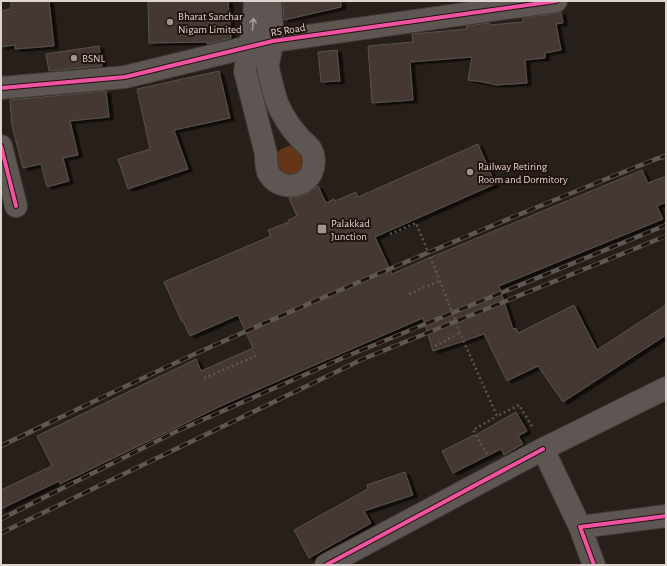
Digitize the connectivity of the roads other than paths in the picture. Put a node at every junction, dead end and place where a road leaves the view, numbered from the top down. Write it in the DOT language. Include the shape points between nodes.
graph roads {
  1 [pos="255,1"];
  2 [pos="270,1"];
  3 [pos="556,1"];
  4 [pos="273,41"];
  5 [pos="249,47"];
  6 [pos="1,88"];
  7 [pos="1,146"];
  8 [pos="16,206"];
  9 [pos="666,388"];
  10 [pos="543,449"];
  11 [pos="666,516"];
  12 [pos="580,527"];
  13 [pos="326,565"];
  14 [pos="594,565"];
  5 -- 1 [label="street, one-way"];
  2 -- 4 [label="street"];
  3 -- 4 [label="street, RS Road"];
  4 -- 5 [label="street, RS Road"];
  4 -- 5 [label="street" via="268,66 278,106 286,121 310,148 314,157 313,168 308,178 294,186 276,181 266,166 266,154 245,71"];
  5 -- 6 [label="street, RS Road" via="125,77"];
  7 -- 8 [label="street"];
  9 -- 10 [label="street"];
  10 -- 12 [label="street"];
  10 -- 13 [label="street"];
  11 -- 12 [label="street"];
  12 -- 14 [label="street"];
}
